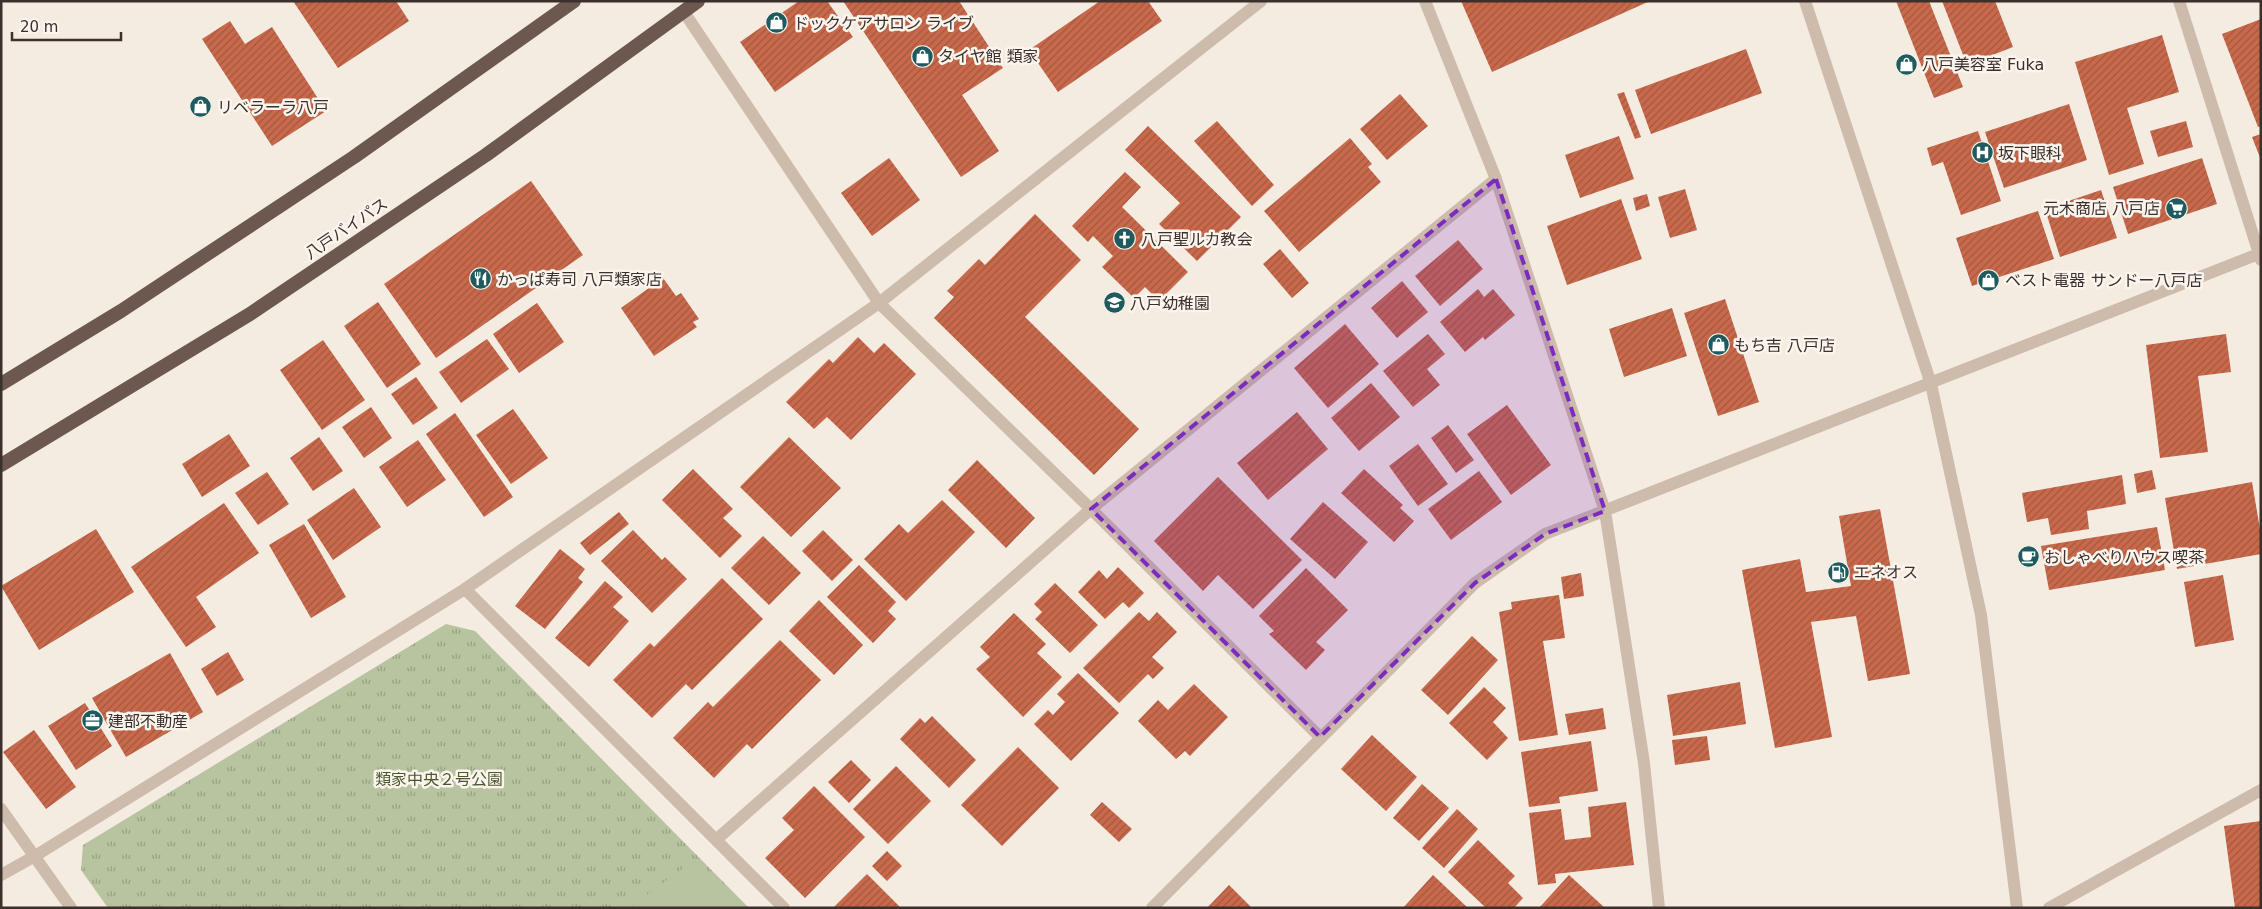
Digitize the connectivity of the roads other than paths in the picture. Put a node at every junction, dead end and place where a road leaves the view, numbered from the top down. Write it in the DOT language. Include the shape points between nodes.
graph roads {
  1 [pos="574,1"];
  2 [pos="698,1"];
  3 [pos="1261,1"];
  4 [pos="1425,1"];
  5 [pos="1805,1"];
  6 [pos="2179,1"];
  7 [pos="684,12"];
  8 [pos="1496,179"];
  9 [pos="2260,256"];
  10 [pos="879,303"];
  11 [pos="1,384"];
  12 [pos="1931,384"];
  13 [pos="1,465"];
  14 [pos="1091,509"];
  15 [pos="1605,511"];
  16 [pos="465,588"];
  17 [pos="1320,737"];
  18 [pos="2261,790"];
  19 [pos="1,809"];
  20 [pos="717,839"];
  21 [pos="35,856"];
  22 [pos="1,875"];
  23 [pos="71,908"];
  24 [pos="784,908"];
  25 [pos="1152,908"];
  26 [pos="1659,908"];
  27 [pos="2017,908"];
  28 [pos="2049,908"];
  1 -- 11 [label="highway" via="346,162 121,311"];
  2 -- 7 [label="highway, 八戸バイパス"];
  3 -- 10 [label="street"];
  4 -- 8 [label="street"];
  5 -- 12 [label="street"];
  6 -- 9 [label="street"];
  7 -- 10 [label="street"];
  7 -- 13 [label="highway, 八戸バイパス" via="486,155 250,314"];
  8 -- 14 [label="street"];
  8 -- 15 [label="street"];
  9 -- 12 [label="street"];
  10 -- 14 [label="street"];
  10 -- 16 [label="street"];
  12 -- 15 [label="street"];
  12 -- 27 [label="street" via="1981,615"];
  14 -- 17 [label="street"];
  14 -- 20 [label="street"];
  15 -- 17 [label="street" via="1545,534 1474,583"];
  15 -- 26 [label="street" via="1644,763"];
  16 -- 20 [label="street"];
  16 -- 21 [label="street"];
  17 -- 25 [label="street"];
  18 -- 28 [label="street"];
  19 -- 21 [label="street"];
  20 -- 24 [label="street"];
  21 -- 22 [label="street"];
  21 -- 23 [label="street"];
}
